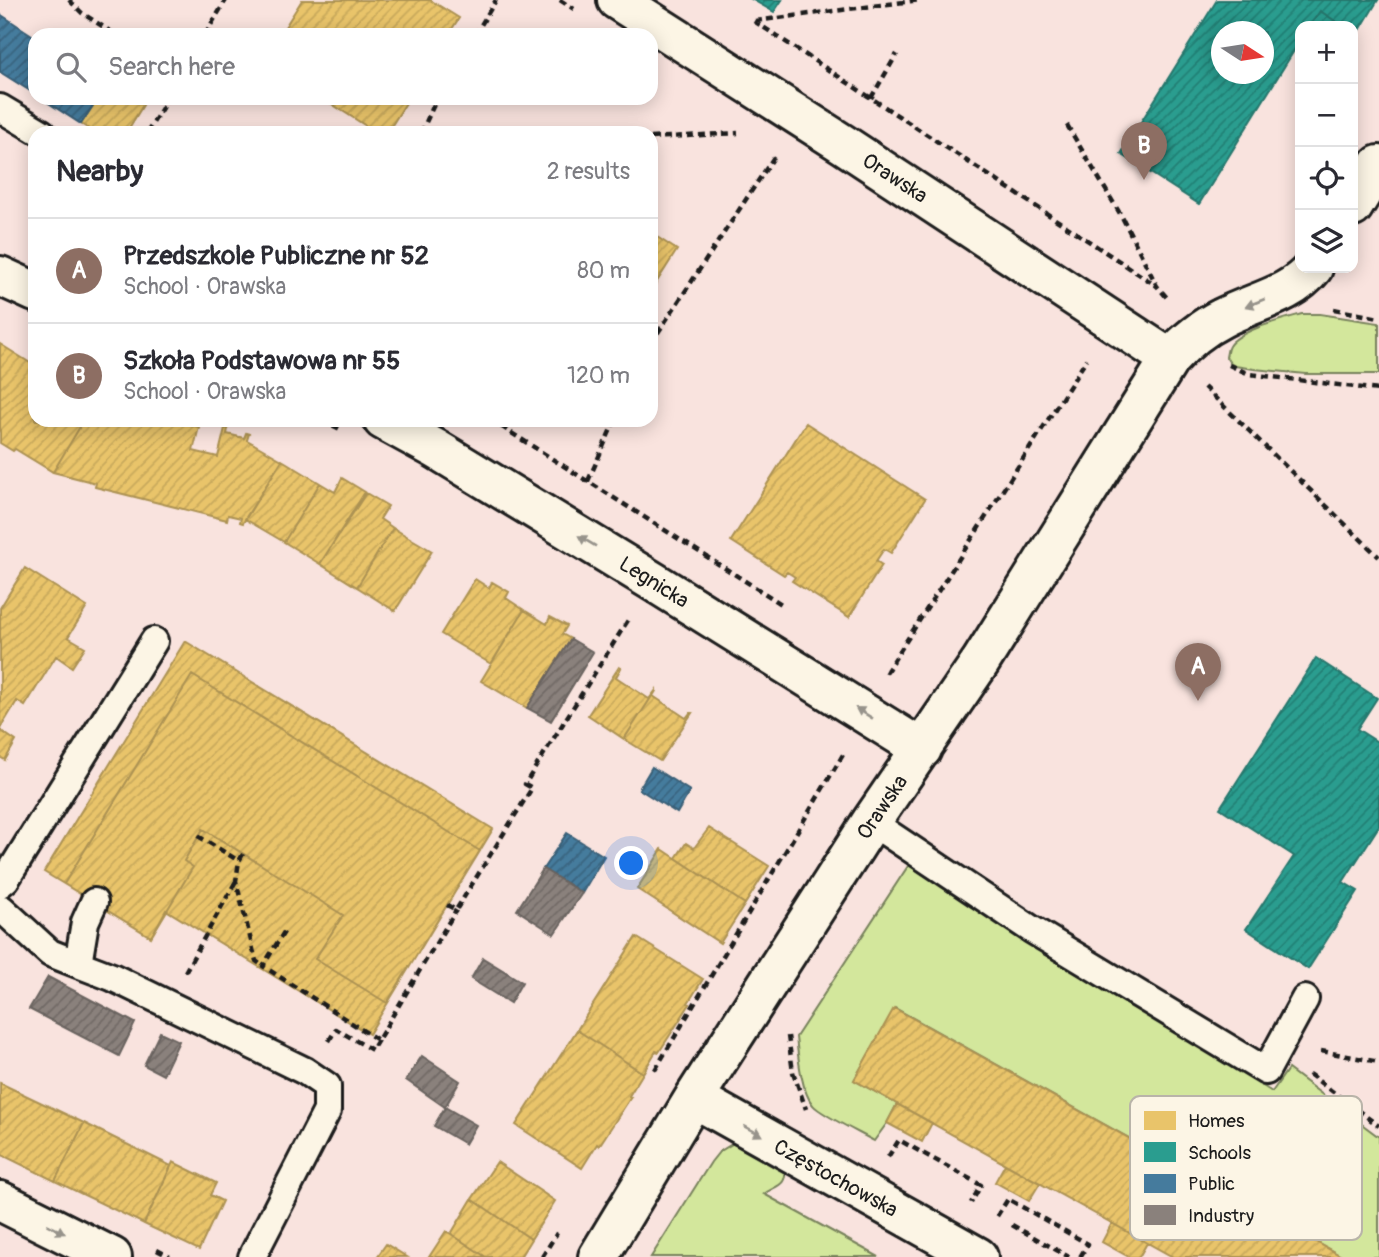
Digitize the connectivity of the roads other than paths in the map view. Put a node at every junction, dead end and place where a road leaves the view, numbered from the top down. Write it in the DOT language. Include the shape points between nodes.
graph roads {
  1 [pos="617,0"];
  2 [pos="0,108"];
  3 [pos="30,126"];
  4 [pos="1379,165"];
  5 [pos="1358,199"];
  6 [pos="1307,273"];
  7 [pos="0,276"];
  8 [pos="28,289"];
  9 [pos="1184,346"];
  10 [pos="396,427"];
  11 [pos="154,641"];
  12 [pos="922,749"];
  13 [pos="871,822"];
  14 [pos="1,897"];
  15 [pos="94,902"];
  16 [pos="78,964"];
  17 [pos="1305,999"];
  18 [pos="694,1098"];
  19 [pos="0,1201"];
  20 [pos="112,1257"];
  21 [pos="252,1257"];
  22 [pos="598,1257"];
  23 [pos="978,1257"];
  1 -- 9 [label="street, Orawska" via="1112,320"];
  2 -- 3 [label="lane"];
  4 -- 5 [label="street"];
  6 -- 9 [label="street, Orawska, one-way" via="1294,285 1220,319"];
  7 -- 8 [label="street"];
  9 -- 12 [label="street, Orawska"];
  12 -- 10 [label="street, Legnicka, one-way"];
  11 -- 14 [label="lane" via="6,879"];
  12 -- 13 [label="street, Orawska"];
  13 -- 17 [label="lane" via="1031,929 1266,1071"];
  13 -- 18 [label="street, Orawska"];
  14 -- 16 [label="lane" via="50,953"];
  15 -- 16 [label="lane" via="85,922"];
  16 -- 21 [label="lane" via="112,976 327,1086 327,1111"];
  18 -- 22 [label="street, Orawska"];
  18 -- 23 [label="street, Częstochowska, one-way"];
  19 -- 20 [label="street, one-way"];
}
